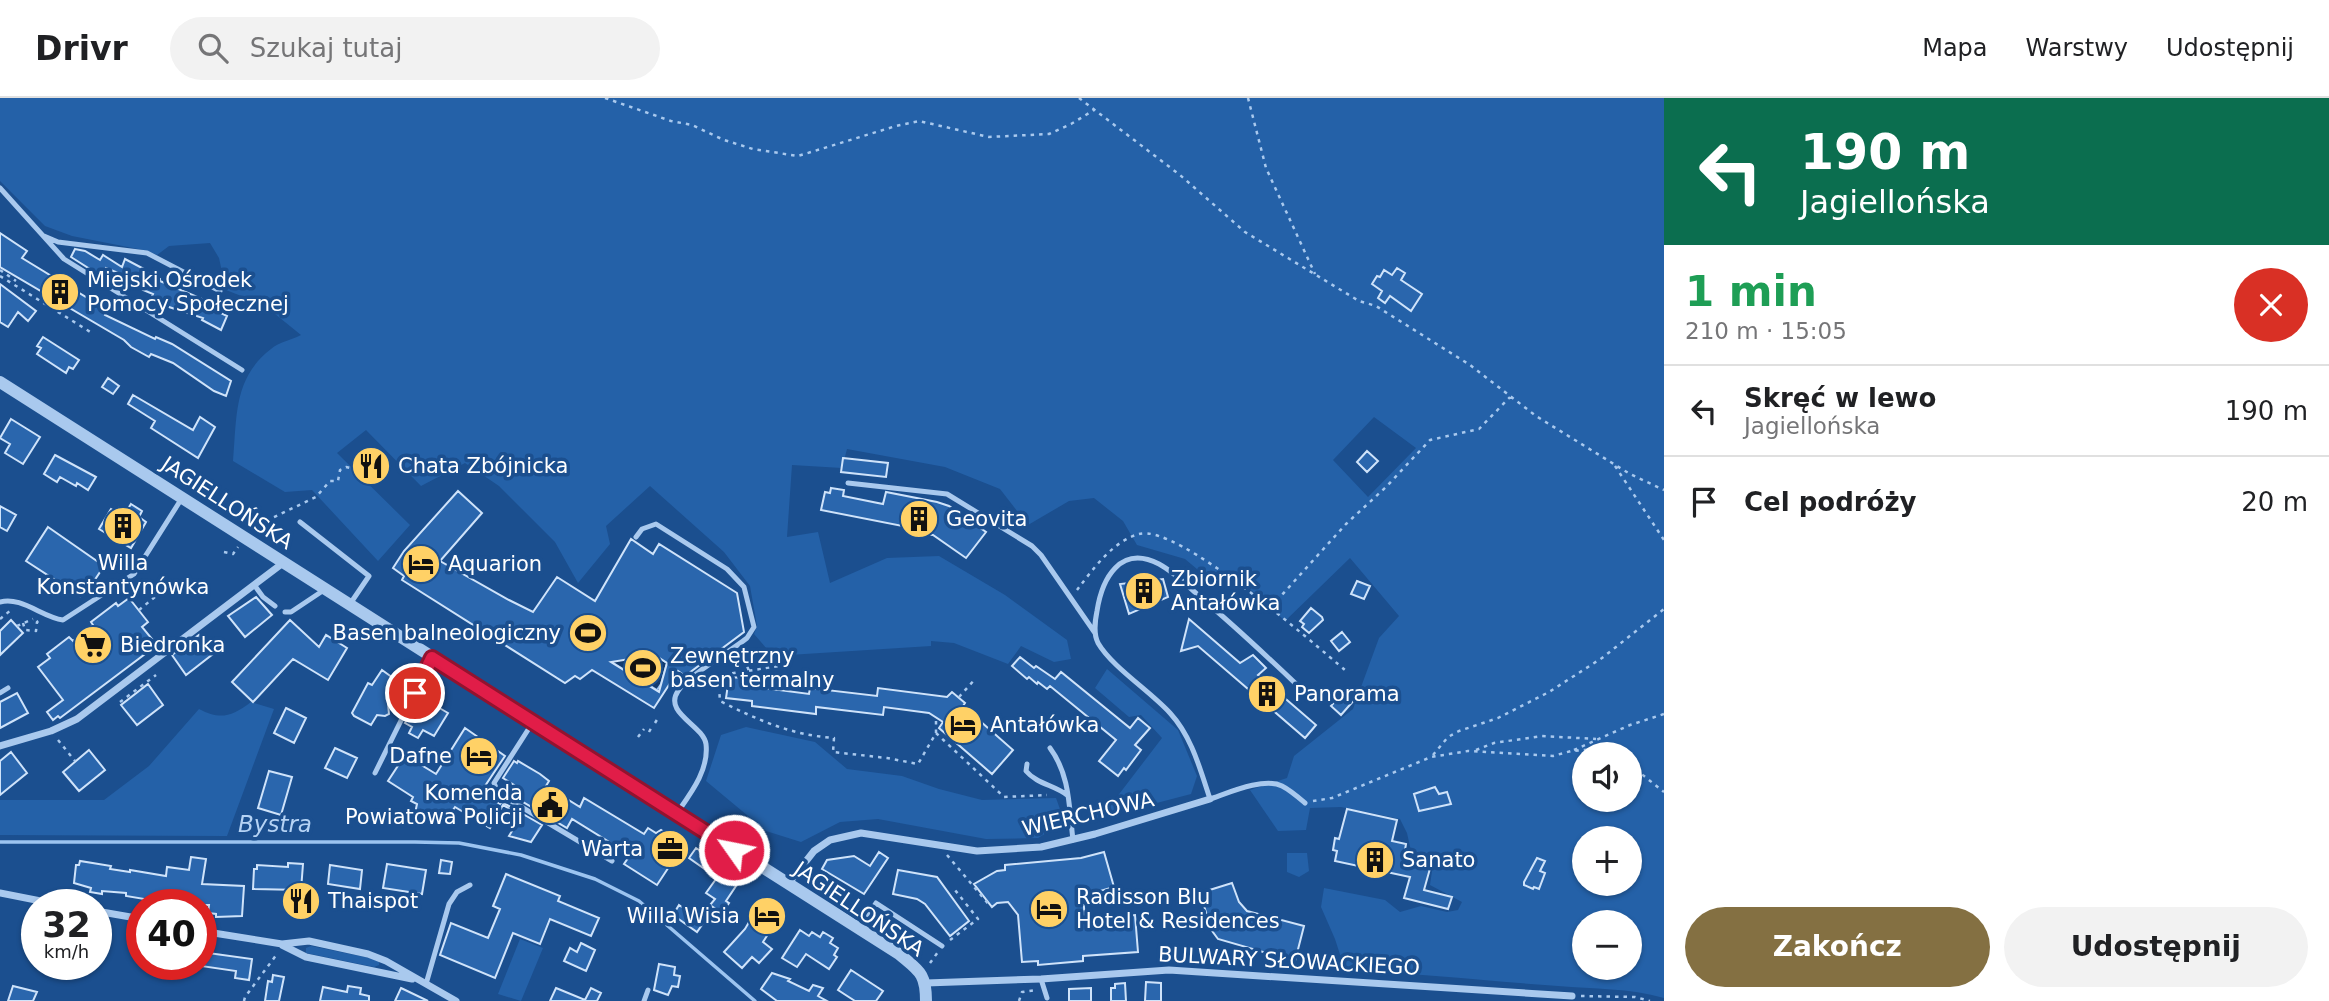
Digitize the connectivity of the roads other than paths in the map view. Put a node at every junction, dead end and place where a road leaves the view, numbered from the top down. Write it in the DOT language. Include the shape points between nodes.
graph roads {
  1 [pos="0,188"];
  2 [pos="41,234"];
  3 [pos="220,291"];
  4 [pos="242,370"];
  5 [pos="0,382"];
  6 [pos="848,482"];
  7 [pos="182,498"];
  8 [pos="300,523"];
  9 [pos="636,537"];
  10 [pos="284,563"];
  11 [pos="255,586"];
  12 [pos="325,589"];
  13 [pos="0,601"];
  14 [pos="350,604"];
  15 [pos="275,606"];
  16 [pos="285,611"];
  17 [pos="1095,633"];
  18 [pos="432,658"];
  19 [pos="8,688"];
  20 [pos="0,693"];
  21 [pos="1314,701"];
  22 [pos="533,722"];
  23 [pos="0,746"];
  24 [pos="1050,748"];
  25 [pos="1027,764"];
  26 [pos="375,773"];
  27 [pos="1068,795"];
  28 [pos="1210,799"];
  29 [pos="1306,803"];
  30 [pos="677,813"];
  31 [pos="1073,840"];
  32 [pos="612,862"];
  33 [pos="788,884"];
  34 [pos="470,886"];
  35 [pos="0,894"];
  36 [pos="21,898"];
  37 [pos="859,930"];
  38 [pos="217,933"];
  39 [pos="282,944"];
  40 [pos="942,946"];
  41 [pos="1041,979"];
  42 [pos="926,983"];
  43 [pos="426,984"];
  44 [pos="648,990"];
  45 [pos="1572,996"];
  46 [pos="1047,998"];
  47 [pos="456,1001"];
  48 [pos="644,1001"];
  49 [pos="926,1001"];
  1 -- 2 [label="lane"];
  2 -- 3 [label="lane" via="58,242 147,253"];
  2 -- 4 [label="lane" via="64,259"];
  5 -- 7 [label="street, JAGIELLOŃSKA"];
  6 -- 17 [label="lane" via="947,494 1041,555"];
  7 -- 10 [label="street, JAGIELLOŃSKA"];
  7 -- 13 [label="lane" via="134,574 63,620 16,601"];
  8 -- 14 [label="lane" via="369,576"];
  9 -- 30 [label="lane" via="656,524 727,569 744,587 754,627 747,638 676,693 680,714 701,732 706,746 701,774"];
  10 -- 11 [label="street"];
  10 -- 12 [label="street, JAGIELLOŃSKA"];
  11 -- 15 [label="lane"];
  11 -- 23 [label="street" via="77,719"];
  12 -- 14 [label="street, JAGIELLOŃSKA"];
  12 -- 16 [label="lane" via="291,612"];
  14 -- 18 [label="street, JAGIELLOŃSKA"];
  17 -- 21 [label="lane" via="1106,578 1126,561 1147,559 1183,582"];
  17 -- 28 [label="lane" via="1109,656 1183,730"];
  18 -- 22 [label="street, JAGIELLOŃSKA"];
  18 -- 26 [label="lane"];
  19 -- 20 [label="lane"];
  22 -- 30 [label="street, JAGIELLOŃSKA"];
  22 -- 32 [label="lane" via="494,783 498,793"];
  24 -- 27 [label="lane" via="1060,763"];
  25 -- 27 [label="lane" via="1030,776"];
  27 -- 31 [label="lane"];
  28 -- 29 [label="lane" via="1266,784 1281,785"];
  28 -- 31 [label="street, WIERCHOWA"];
  30 -- 33 [label="street, JAGIELLOŃSKA"];
  31 -- 33 [label="street, WIERCHOWA" via="977,851 861,833 830,840 814,851"];
  33 -- 37 [label="street, JAGIELLOŃSKA"];
  34 -- 43 [label="lane" via="457,891 449,904"];
  35 -- 36 [label="street"];
  37 -- 40 [label="lane" via="876,903"];
  37 -- 42 [label="street, JAGIELLOŃSKA" via="899,954"];
  38 -- 39 [label="street"];
  39 -- 43 [label="street" via="306,957"];
  39 -- 43 [label="street" via="309,941 368,954"];
  41 -- 42 [label="street, BULWARY SŁOWACKIEGO"];
  41 -- 45 [label="street, BULWARY SŁOWACKIEGO" via="1169,970"];
  41 -- 46 [label="lane"];
  42 -- 49 [label="street, JAGIELLOŃSKA"];
  43 -- 47 [label="street"];
  44 -- 48 [label="lane"];
}
